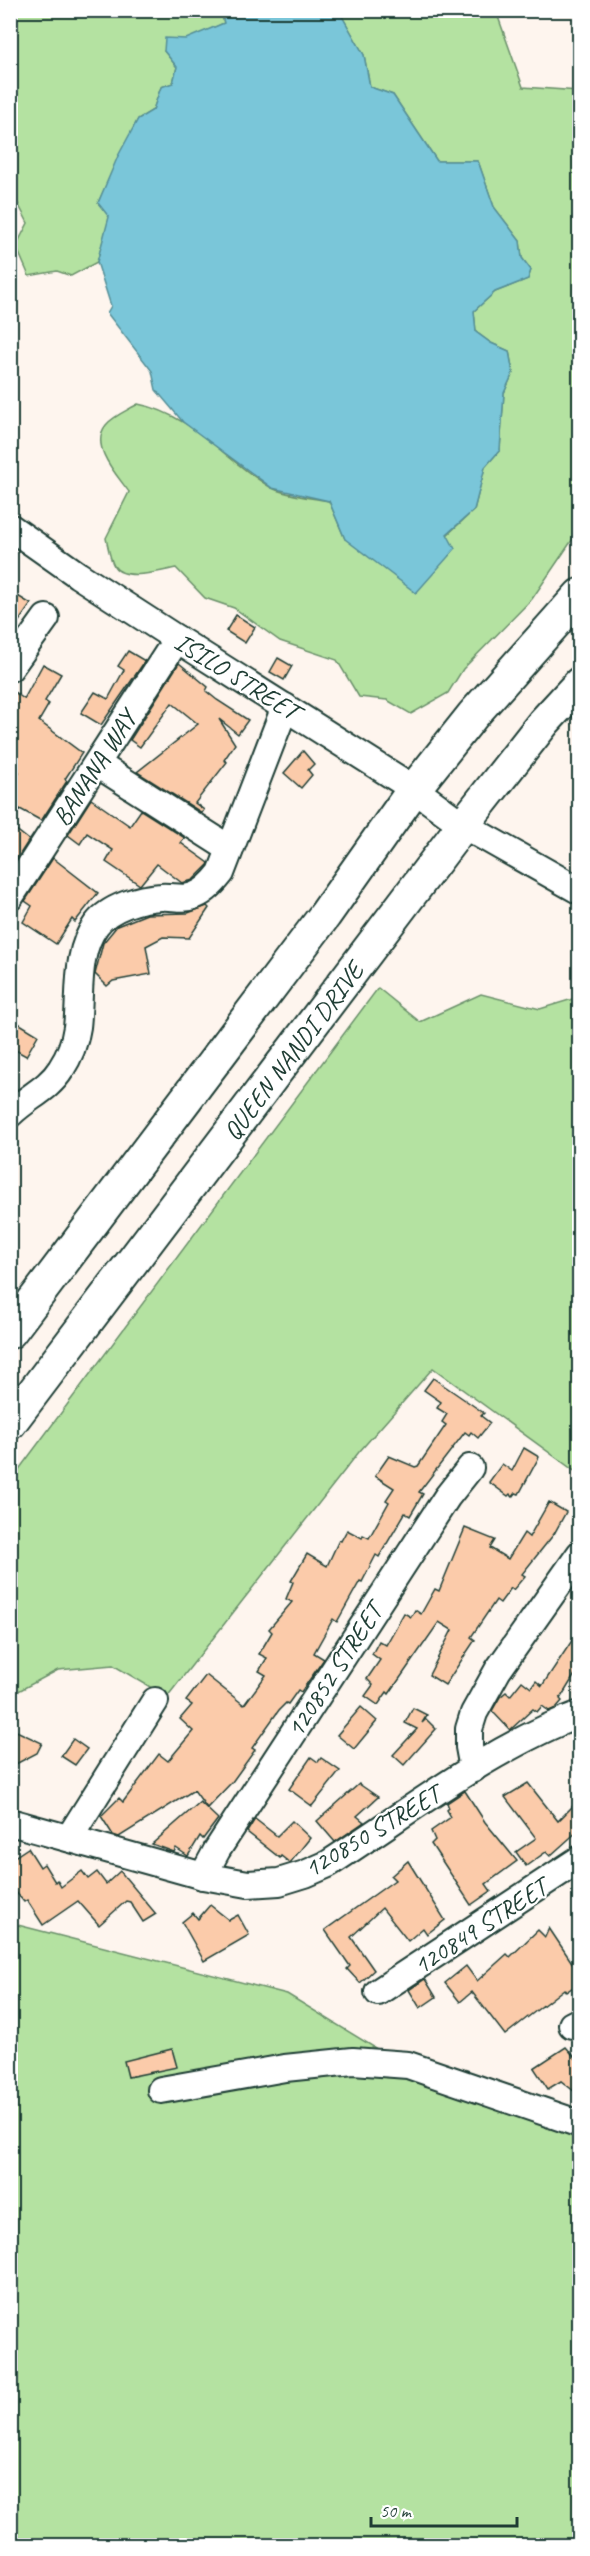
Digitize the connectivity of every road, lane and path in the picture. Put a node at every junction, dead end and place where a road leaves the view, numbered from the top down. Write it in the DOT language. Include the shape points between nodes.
graph roads {
  1 [pos="10,527"];
  2 [pos="579,595"];
  3 [pos="46,618"];
  4 [pos="177,639"];
  5 [pos="10,668"];
  6 [pos="579,683"];
  7 [pos="285,707"];
  8 [pos="97,764"];
  9 [pos="414,789"];
  10 [pos="463,825"];
  11 [pos="230,849"];
  12 [pos="579,891"];
  13 [pos="10,897"];
  14 [pos="10,1114"];
  15 [pos="10,1332"];
  16 [pos="10,1423"];
  17 [pos="470,1468"];
  18 [pos="579,1554"];
  19 [pos="155,1701"];
  20 [pos="579,1714"];
  21 [pos="473,1769"];
  22 [pos="10,1822"];
  23 [pos="69,1838"];
  24 [pos="579,1859"];
  25 [pos="203,1876"];
  26 [pos="378,1992"];
  27 [pos="161,2090"];
  28 [pos="579,2124"];
  1 -- 4 [label="street, ISILO STREET"];
  2 -- 9 [label="main road"];
  3 -- 5 [label="street"];
  4 -- 7 [label="street, ISILO STREET"];
  4 -- 8 [label="street, BANANA WAY"];
  6 -- 10 [label="main road, QUEEN NANDI DRIVE"];
  7 -- 9 [label="street, ISILO STREET"];
  7 -- 11 [label="street"];
  8 -- 11 [label="street"];
  8 -- 13 [label="street, BANANA WAY"];
  9 -- 10 [label="street, ISILO STREET"];
  9 -- 15 [label="main road" via="325,915"];
  10 -- 12 [label="street, ISILO STREET"];
  10 -- 16 [label="main road, QUEEN NANDI DRIVE"];
  11 -- 14 [label="street" via="221,873 193,897 160,897 116,908 96,925 86,943 73,1044 62,1069 51,1084"];
  17 -- 25 [label="street, 120852 STREET" via="447,1497"];
  18 -- 21 [label="street" via="498,1670 474,1713 469,1738"];
  19 -- 23 [label="street"];
  20 -- 21 [label="street, 120850 STREET" via="532,1735"];
  21 -- 25 [label="street, 120850 STREET" via="328,1864 305,1874 279,1882 248,1884"];
  22 -- 23 [label="street, 120850 STREET"];
  23 -- 25 [label="street, 120850 STREET"];
  24 -- 26 [label="street, 120849 STREET"];
  27 -- 28 [label="street" via="285,2068 342,2062 397,2064"];
}
